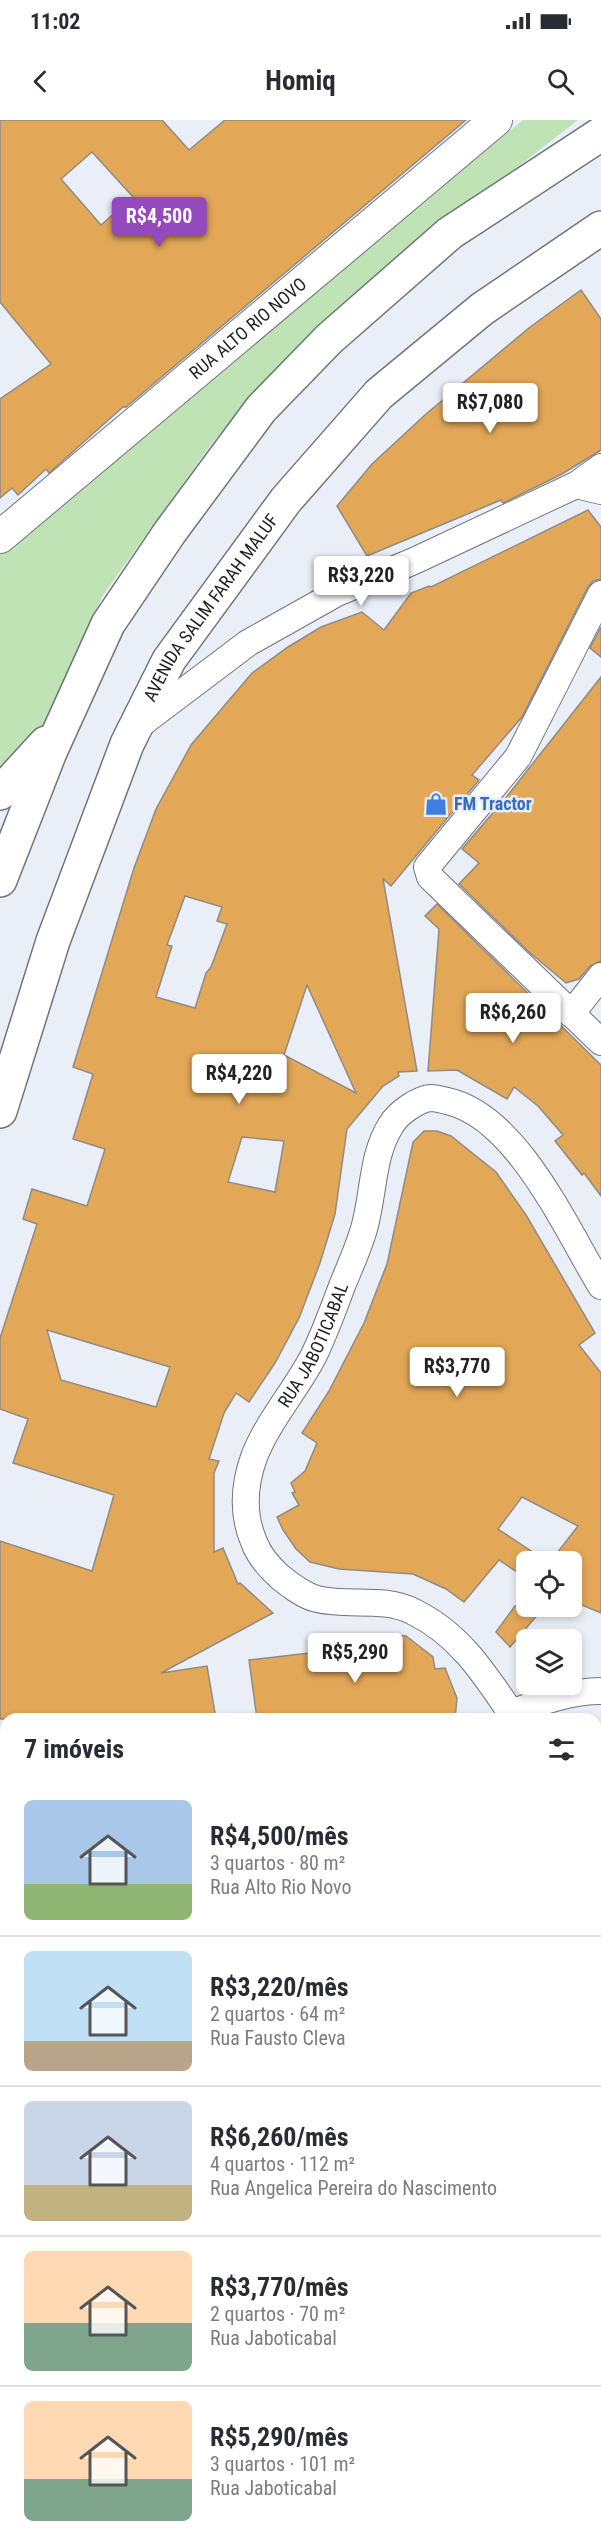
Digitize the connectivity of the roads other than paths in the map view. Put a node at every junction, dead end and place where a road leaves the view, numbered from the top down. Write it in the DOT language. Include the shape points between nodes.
graph roads {
  1 [pos="496,120"];
  2 [pos="601,134"];
  3 [pos="601,228"];
  4 [pos="601,467"];
  5 [pos="576,485"];
  6 [pos="601,491"];
  7 [pos="0,537"];
  8 [pos="601,594"];
  9 [pos="62,726"];
  10 [pos="133,730"];
  11 [pos="0,793"];
  12 [pos="0,880"];
  13 [pos="601,976"];
  14 [pos="572,1014"];
  15 [pos="601,1042"];
  16 [pos="0,1112"];
  17 [pos="601,1286"];
  18 [pos="601,1691"];
  19 [pos="507,1713"];
  20 [pos="516,1713"];
  1 -- 7 [label="street, RUA ALTO RIO NOVO"];
  2 -- 9 [label="highway" via="450,233 329,339 261,410 170,532 108,624"];
  3 -- 10 [label="highway, AVENIDA SALIM FARAH MALUF" via="482,309 380,394 286,500 169,660"];
  4 -- 5 [label="street"];
  5 -- 6 [label="street"];
  5 -- 10 [label="street" via="337,593 277,626 248,643"];
  8 -- 14 [label="street" via="518,757 428,864 430,877"];
  9 -- 11 [label="highway"];
  9 -- 12 [label="highway"];
  10 -- 16 [label="highway, AVENIDA SALIM FARAH MALUF" via="53,941"];
  13 -- 14 [label="street"];
  14 -- 15 [label="street"];
  17 -- 19 [label="street, RUA JABOTICABAL" via="539,1179 484,1117 458,1104 431,1098 410,1107 392,1122 378,1149 365,1226 343,1284 313,1357 255,1456 246,1487 245,1514 254,1544 268,1566 289,1585 316,1599 378,1601 411,1610 435,1623 465,1649"];
  18 -- 20 [label="street" via="560,1695"];
}
